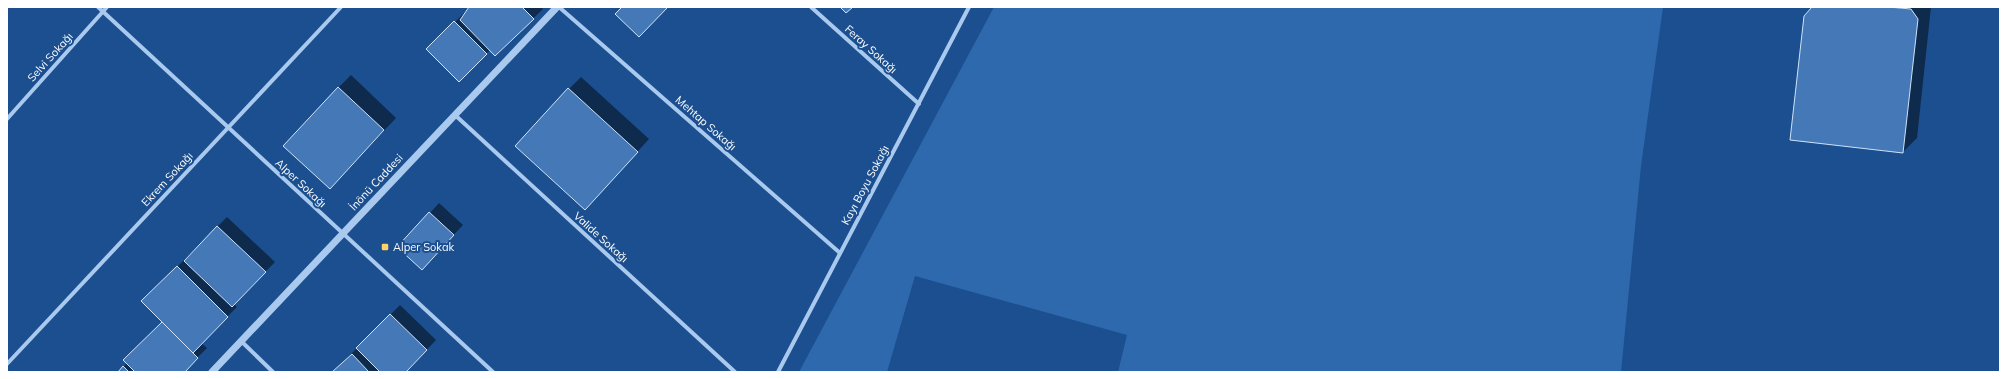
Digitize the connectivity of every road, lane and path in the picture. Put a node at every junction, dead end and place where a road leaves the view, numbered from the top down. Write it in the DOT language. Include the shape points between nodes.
graph roads {
  1 [pos="98,7"];
  2 [pos="107,7"];
  3 [pos="341,7"];
  4 [pos="558,7"];
  5 [pos="811,7"];
  6 [pos="969,7"];
  7 [pos="103,12"];
  8 [pos="918,104"];
  9 [pos="455,115"];
  10 [pos="7,119"];
  11 [pos="228,127"];
  12 [pos="343,233"];
  13 [pos="840,253"];
  14 [pos="241,341"];
  15 [pos="7,364"];
  16 [pos="212,372"];
  17 [pos="273,372"];
  18 [pos="492,372"];
  19 [pos="735,372"];
  20 [pos="778,372"];
  1 -- 7 [label="street, Alper Sokağı"];
  2 -- 7 [label="street, Selvi Sokağı"];
  3 -- 11 [label="street, Ekrem Sokağı"];
  4 -- 9 [label="street, İnönü Caddesi"];
  4 -- 13 [label="street, Mehtap Sokağı"];
  5 -- 8 [label="street, Feray Sokağı"];
  6 -- 8 [label="street, Kayı Boyu Sokağı"];
  7 -- 10 [label="street, Selvi Sokağı"];
  7 -- 11 [label="street, Alper Sokağı"];
  8 -- 13 [label="street, Kayı Boyu Sokağı"];
  9 -- 12 [label="street, İnönü Caddesi"];
  9 -- 19 [label="street, Valide Sokağı"];
  11 -- 12 [label="street, Alper Sokağı"];
  11 -- 15 [label="street, Ekrem Sokağı"];
  12 -- 14 [label="street, İnönü Caddesi"];
  12 -- 18 [label="street, Alper Sokağı"];
  13 -- 20 [label="street, Kayı Boyu Sokağı"];
  14 -- 16 [label="street, İnönü Caddesi"];
  14 -- 17 [label="street"];
}
